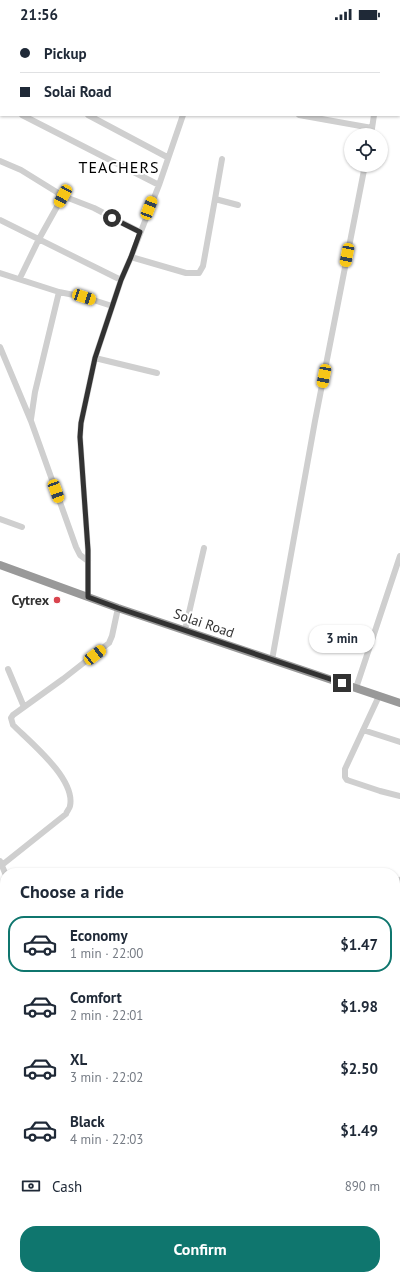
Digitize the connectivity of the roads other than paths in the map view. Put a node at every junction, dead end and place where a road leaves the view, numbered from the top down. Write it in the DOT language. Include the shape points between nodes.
graph roads {
  1 [pos="24,116"];
  2 [pos="90,116"];
  3 [pos="183,116"];
  4 [pos="303,116"];
  5 [pos="374,116"];
  6 [pos="354,128"];
  7 [pos="372,128"];
  8 [pos="167,157"];
  9 [pos="222,159"];
  10 [pos="0,161"];
  11 [pos="364,172"];
  12 [pos="159,185"];
  13 [pos="63,196"];
  14 [pos="215,199"];
  15 [pos="238,205"];
  16 [pos="0,220"];
  17 [pos="140,232"];
  18 [pos="39,239"];
  19 [pos="131,257"];
  20 [pos="0,273"];
  21 [pos="20,278"];
  22 [pos="121,280"];
  23 [pos="59,292"];
  24 [pos="112,306"];
  25 [pos="0,347"];
  26 [pos="95,358"];
  27 [pos="156,373"];
  28 [pos="31,420"];
  29 [pos="0,519"];
  30 [pos="22,527"];
  31 [pos="204,548"];
  32 [pos="400,556"];
  33 [pos="88,561"];
  34 [pos="0,565"];
  35 [pos="88,597"];
  36 [pos="118,608"];
  37 [pos="185,630"];
  38 [pos="272,660"];
  39 [pos="8,669"];
  40 [pos="356,688"];
  41 [pos="379,696"];
  42 [pos="400,703"];
  43 [pos="24,707"];
  44 [pos="363,730"];
  45 [pos="400,742"];
  46 [pos="400,796"];
  47 [pos="1,863"];
  1 -- 12 [label="street"];
  2 -- 8 [label="street"];
  3 -- 8 [label="street"];
  4 -- 6 [label="street"];
  5 -- 7 [label="street"];
  8 -- 12 [label="street"];
  9 -- 14 [label="street"];
  10 -- 13 [label="street" via="21,170"];
  11 -- 38 [label="street"];
  12 -- 17 [label="street"];
  13 -- 17 [label="street" via="94,208"];
  13 -- 18 [label="street"];
  14 -- 15 [label="street"];
  14 -- 19 [label="street" via="203,266 198,273 186,273"];
  16 -- 18 [label="street"];
  17 -- 19 [label="street"];
  18 -- 21 [label="street"];
  18 -- 22 [label="street"];
  19 -- 22 [label="street"];
  20 -- 21 [label="street"];
  21 -- 23 [label="street"];
  22 -- 24 [label="street"];
  23 -- 24 [label="street"];
  23 -- 28 [label="street" via="34,392"];
  24 -- 26 [label="street"];
  25 -- 28 [label="street"];
  26 -- 27 [label="street"];
  26 -- 33 [label="street" via="80,437"];
  28 -- 33 [label="street" via="76,547 80,555"];
  29 -- 30 [label="street"];
  31 -- 37 [label="street"];
  32 -- 40 [label="street"];
  33 -- 35 [label="street"];
  34 -- 35 [label="highway, Solai Road"];
  35 -- 36 [label="highway, Solai Road"];
  36 -- 37 [label="highway, Solai Road"];
  36 -- 43 [label="street" via="109,643"];
  37 -- 38 [label="highway, Solai Road"];
  38 -- 40 [label="highway, Solai Road"];
  39 -- 43 [label="street"];
  40 -- 41 [label="highway, Solai Road"];
  41 -- 42 [label="highway, Solai Road"];
  41 -- 44 [label="street"];
  43 -- 47 [label="street" via="13,715 11,721 54,765 64,779 70,794 70,805 66,814"];
  44 -- 45 [label="street"];
  44 -- 46 [label="street" via="345,769 345,777 347,780"];
}
